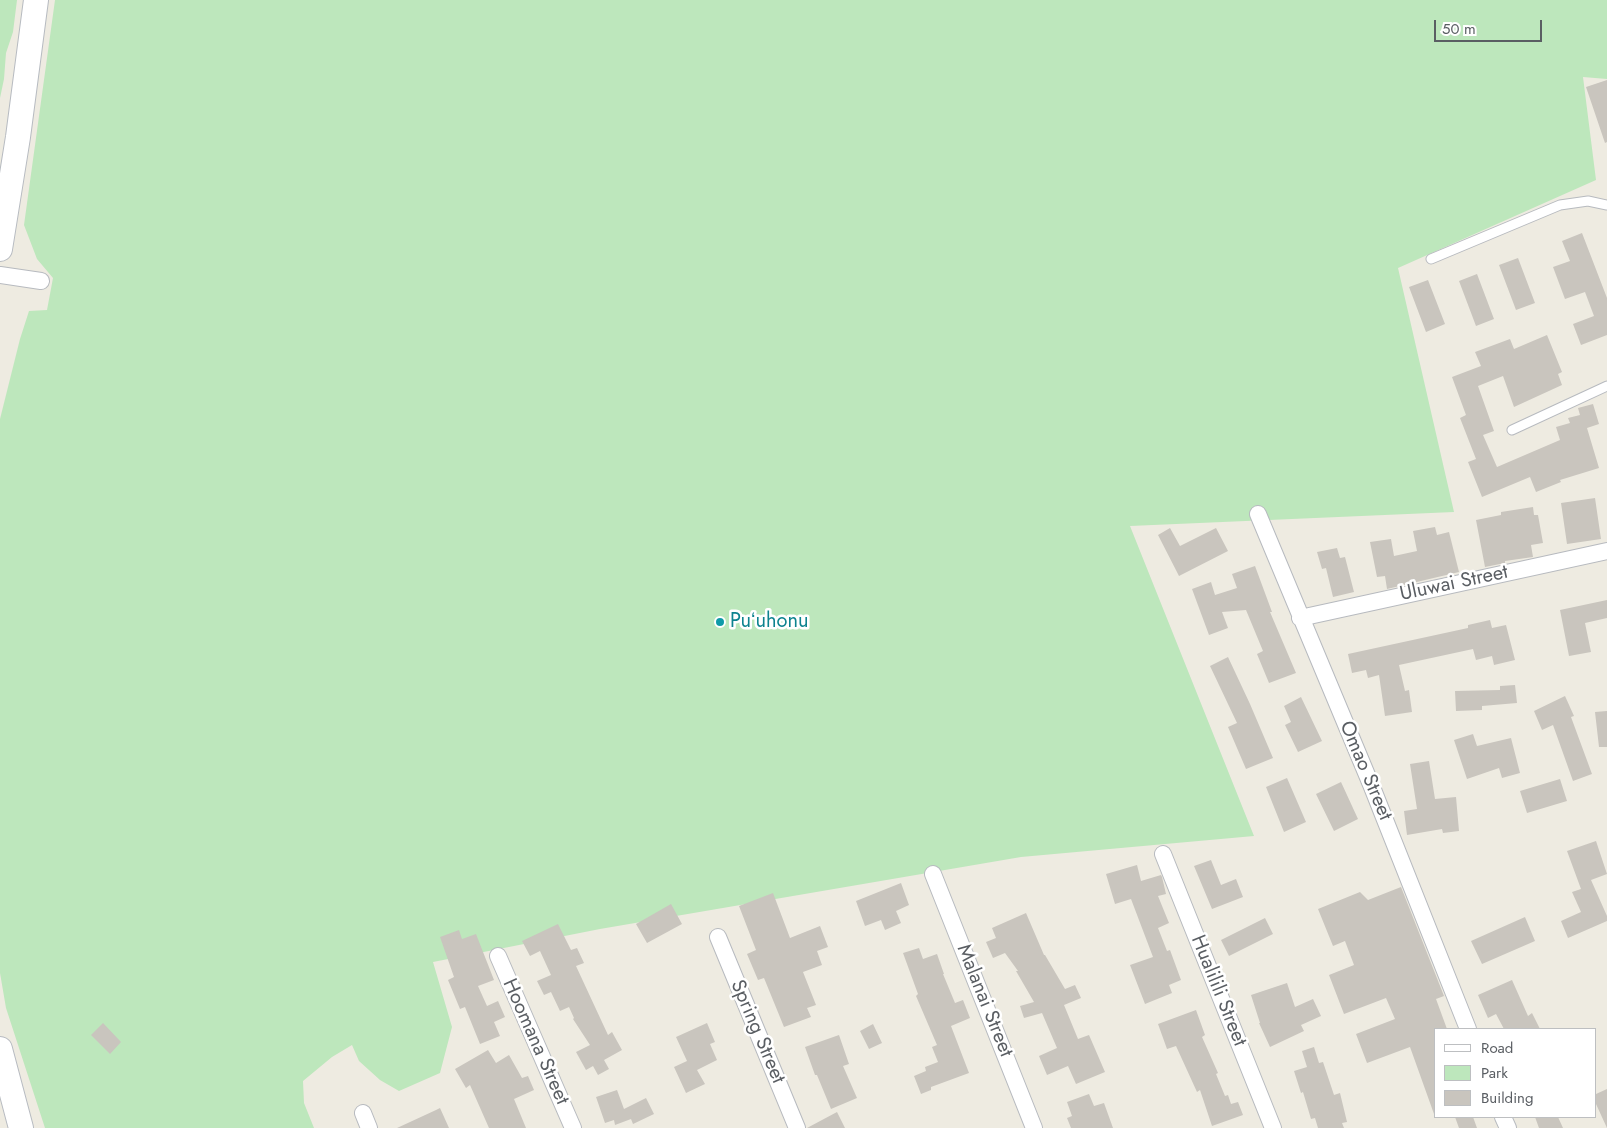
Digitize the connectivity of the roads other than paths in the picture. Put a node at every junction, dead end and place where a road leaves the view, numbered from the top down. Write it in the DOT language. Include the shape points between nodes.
graph roads {
  1 [pos="36,0"];
  2 [pos="1607,205"];
  3 [pos="0,249"];
  4 [pos="1431,259"];
  5 [pos="0,274"];
  6 [pos="41,281"];
  7 [pos="1607,386"];
  8 [pos="1512,430"];
  9 [pos="1258,514"];
  10 [pos="1607,551"];
  11 [pos="1300,618"];
  12 [pos="1164,854"];
  13 [pos="933,874"];
  14 [pos="718,937"];
  15 [pos="498,956"];
  16 [pos="1468,1028"];
  17 [pos="0,1049"];
  18 [pos="21,1128"];
  19 [pos="573,1128"];
  20 [pos="797,1128"];
  21 [pos="1034,1128"];
  22 [pos="1273,1128"];
  1 -- 3 [label="main road"];
  2 -- 4 [label="lane" via="1588,201 1560,205"];
  5 -- 6 [label="street"];
  7 -- 8 [label="lane"];
  9 -- 11 [label="street, Omao Street"];
  10 -- 11 [label="street, Uluwai Street"];
  11 -- 16 [label="street, Omao Street" via="1372,787"];
  12 -- 22 [label="street, Hualilili Street"];
  13 -- 21 [label="street, Malanai Street"];
  14 -- 20 [label="street, Spring Street"];
  15 -- 19 [label="street, Hoomana Street"];
  17 -- 18 [label="main road"];
}
